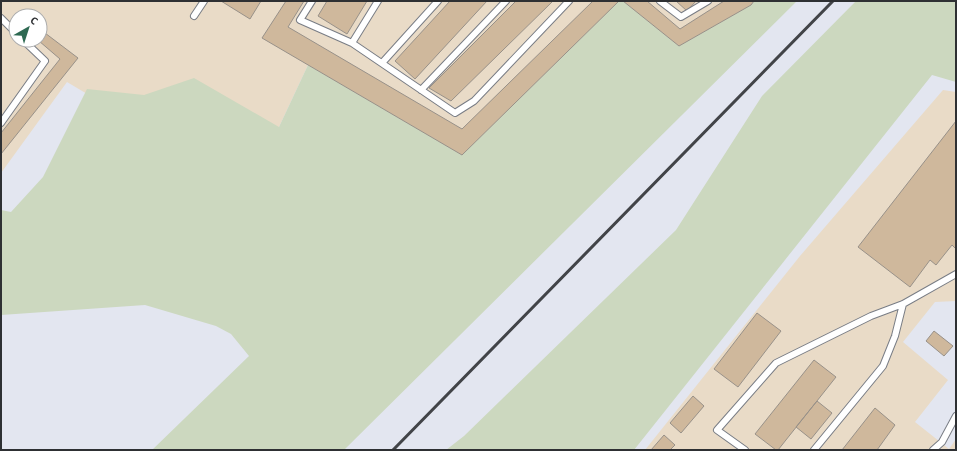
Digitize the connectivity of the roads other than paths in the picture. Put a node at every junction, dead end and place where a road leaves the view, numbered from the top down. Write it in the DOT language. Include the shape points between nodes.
graph roads {
  1 [pos="204,1"];
  2 [pos="312,1"];
  3 [pos="378,1"];
  4 [pos="438,1"];
  5 [pos="506,1"];
  6 [pos="569,1"];
  7 [pos="660,1"];
  8 [pos="708,1"];
  9 [pos="194,16"];
  10 [pos="352,43"];
  11 [pos="31,48"];
  12 [pos="382,63"];
  13 [pos="421,90"];
  14 [pos="1,123"];
  15 [pos="956,274"];
  16 [pos="903,304"];
  17 [pos="956,416"];
  18 [pos="745,450"];
  19 [pos="814,450"];
  20 [pos="933,450"];
  1 -- 9 [label="lane"];
  2 -- 10 [label="lane" via="300,20"];
  3 -- 10 [label="lane"];
  4 -- 12 [label="lane"];
  5 -- 13 [label="lane"];
  6 -- 13 [label="lane" via="474,101 455,113"];
  7 -- 8 [label="lane" via="681,18"];
  10 -- 12 [label="lane"];
  11 -- 14 [label="lane" via="45,61"];
  12 -- 13 [label="lane"];
  15 -- 16 [label="lane"];
  16 -- 18 [label="lane" via="871,316 776,363 717,430"];
  16 -- 19 [label="lane" via="895,336 883,366"];
  17 -- 20 [label="lane" via="942,442"];
}
